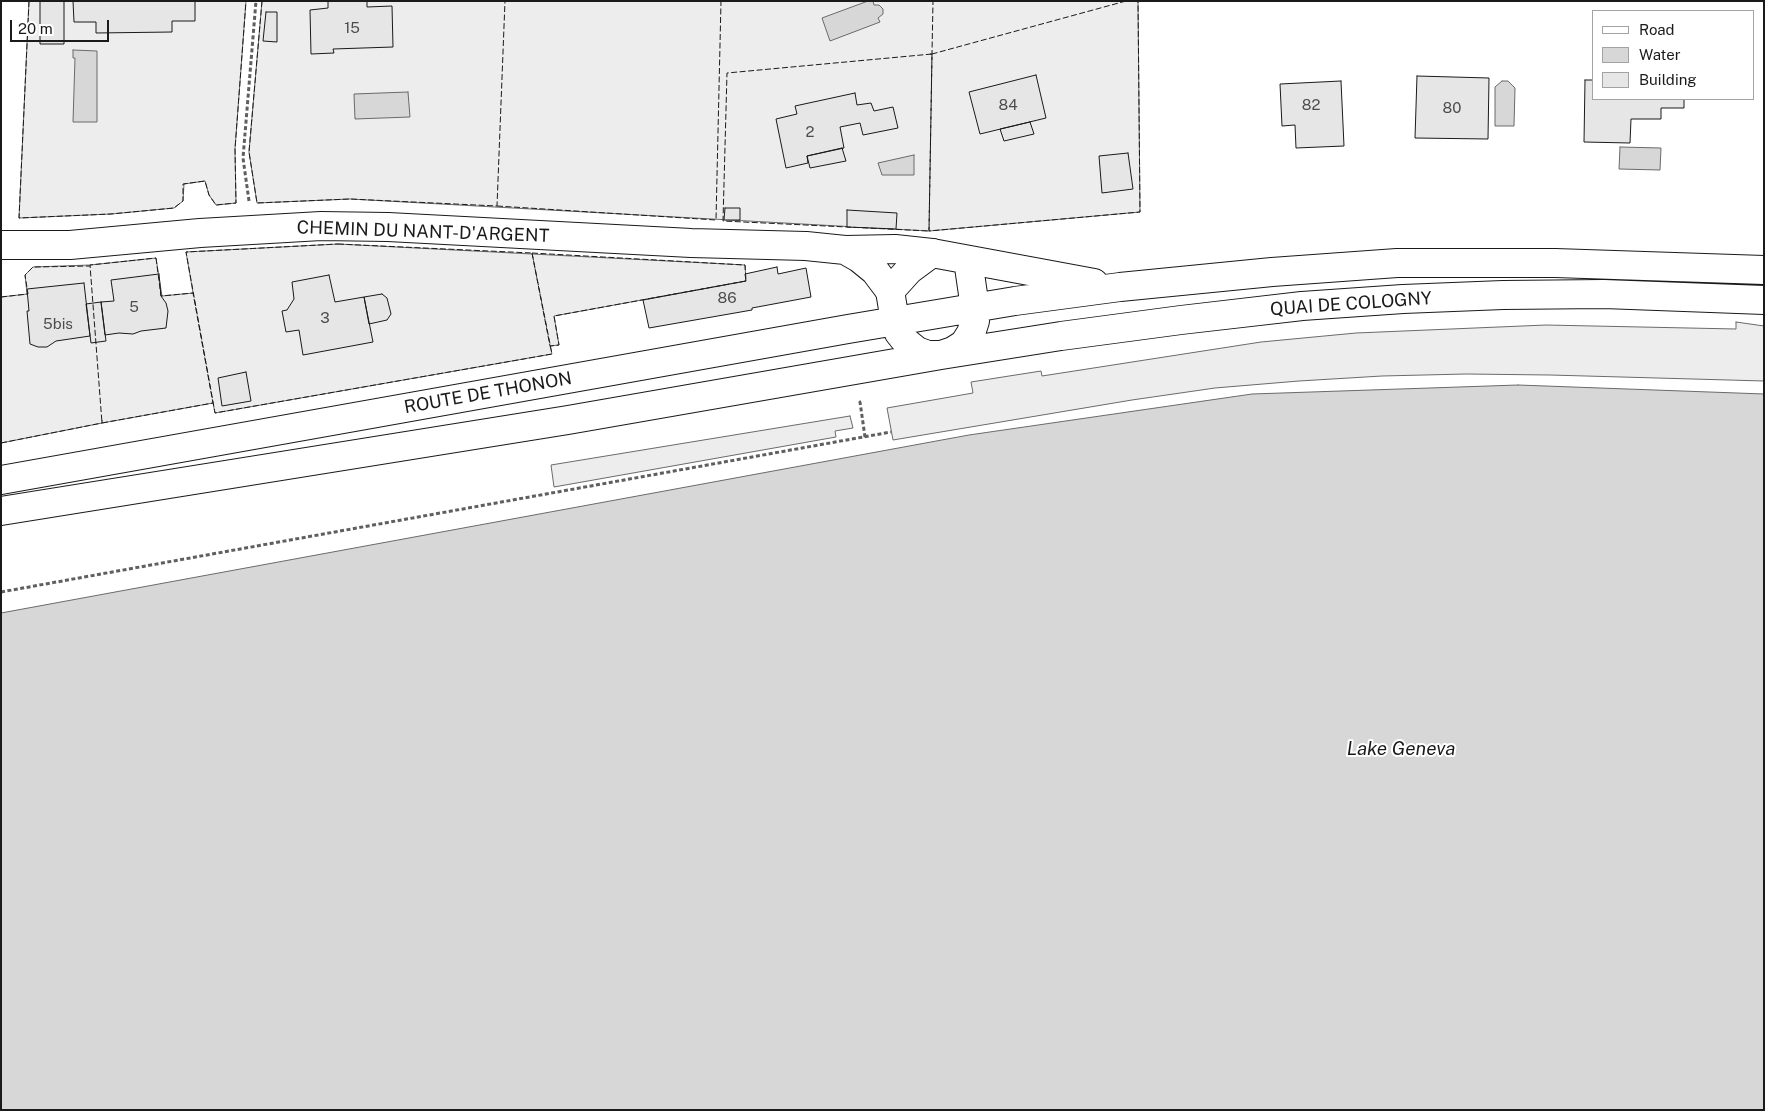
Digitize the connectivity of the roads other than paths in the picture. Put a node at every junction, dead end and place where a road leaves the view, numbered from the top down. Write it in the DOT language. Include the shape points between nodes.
graph roads {
  1 [pos="1,246"];
  2 [pos="845,250"];
  3 [pos="932,253"];
  4 [pos="968,260"];
  5 [pos="1764,270"];
  6 [pos="1120,287"];
  7 [pos="890,291"];
  8 [pos="1764,300"];
  9 [pos="975,308"];
  10 [pos="895,321"];
  11 [pos="941,355"];
  12 [pos="1,480"];
  13 [pos="1,511"];
  1 -- 2 [label="main road, CHEMIN DU NANT-D'ARGENT" via="70,245 321,226"];
  2 -- 3 [label="main road, CHEMIN DU NANT-D'ARGENT" via="895,249"];
  2 -- 7 [label="main road, CHEMIN DU NANT-D'ARGENT" via="875,271"];
  3 -- 4 [label="main road, CHEMIN DU NANT-D'ARGENT"];
  3 -- 7 [label="main road" via="909,270"];
  4 -- 6 [label="main road, CHEMIN DU NANT-D'ARGENT"];
  4 -- 9 [label="main road"];
  5 -- 6 [label="main road, QUAI DE COLOGNY" via="1556,263 1397,263"];
  6 -- 9 [label="main road, QUAI DE COLOGNY"];
  7 -- 10 [label="main road"];
  8 -- 11 [label="main road, QUAI DE COLOGNY" via="1604,294 1403,299 1302,306 1172,321"];
  9 -- 10 [label="main road, ROUTE DE THONON"];
  9 -- 11 [label="main road" via="975,321 964,344"];
  10 -- 11 [label="main road" via="907,344 928,355"];
  10 -- 12 [label="main road, ROUTE DE THONON"];
  11 -- 13 [label="main road" via="568,420"];
}
